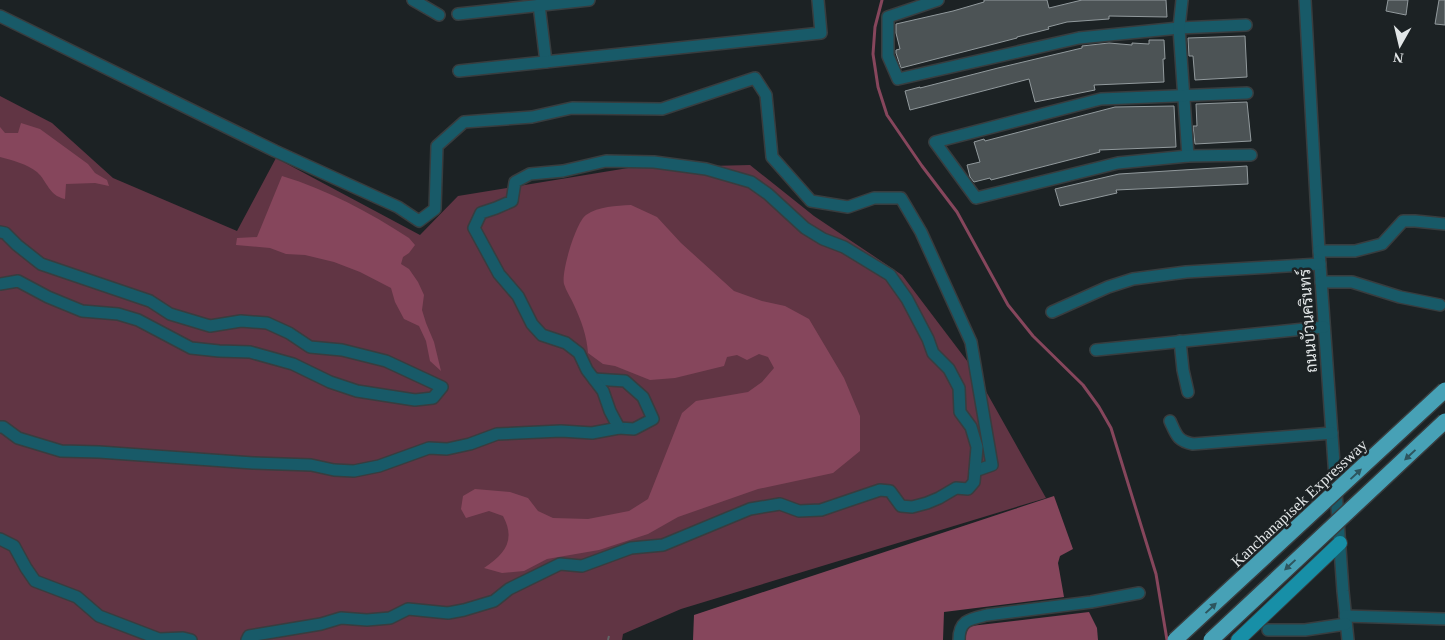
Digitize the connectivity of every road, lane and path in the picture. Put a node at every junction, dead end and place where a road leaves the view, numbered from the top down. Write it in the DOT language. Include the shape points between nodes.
graph roads {
  1 [pos="413,0"];
  2 [pos="590,0"];
  3 [pos="818,0"];
  4 [pos="938,0"];
  5 [pos="1182,0"];
  6 [pos="1305,0"];
  7 [pos="539,5"];
  8 [pos="458,14"];
  9 [pos="439,15"];
  10 [pos="0,16"];
  11 [pos="1246,25"];
  12 [pos="1179,28"];
  13 [pos="546,62"];
  14 [pos="459,71"];
  15 [pos="1247,93"];
  16 [pos="1184,94"];
  17 [pos="1251,155"];
  18 [pos="1188,156"];
  19 [pos="1445,224"];
  20 [pos="0,232"];
  21 [pos="1318,251"];
  22 [pos="1320,264"];
  23 [pos="1321,282"];
  24 [pos="0,284"];
  25 [pos="1440,304"];
  26 [pos="1052,312"];
  27 [pos="1324,327"];
  28 [pos="1180,341"];
  29 [pos="1096,350"];
  30 [pos="594,379"];
  31 [pos="1445,390"];
  32 [pos="1188,392"];
  33 [pos="1170,420"];
  34 [pos="1445,421"];
  35 [pos="0,427"];
  36 [pos="619,428"];
  37 [pos="1332,433"];
  38 [pos="975,471"];
  39 [pos="0,538"];
  40 [pos="1340,543"];
  41 [pos="1139,593"];
  42 [pos="1445,619"];
  43 [pos="1346,620"];
  44 [pos="1268,630"];
  45 [pos="609,636"];
  46 [pos="191,640"];
  47 [pos="247,640"];
  48 [pos="608,640"];
  49 [pos="959,640"];
  50 [pos="1175,640"];
  51 [pos="1210,640"];
  52 [pos="1238,640"];
  53 [pos="1348,640"];
  1 -- 9 [label="street"];
  2 -- 7 [label="street"];
  3 -- 13 [label="street" via="822,33"];
  4 -- 12 [label="street" via="888,17 888,56 898,79 1079,38"];
  5 -- 12 [label="street"];
  6 -- 21 [label="street, ถนนบัวนครินทร์"];
  7 -- 8 [label="street"];
  7 -- 13 [label="street"];
  10 -- 38 [label="street" via="275,151 398,207 419,221 435,209 437,146 464,122 532,116 572,108 662,109 755,78 766,95 772,157 811,202 848,207 874,198 901,198 921,232 971,342 992,465"];
  11 -- 12 [label="street"];
  12 -- 16 [label="street"];
  13 -- 14 [label="street"];
  15 -- 16 [label="street"];
  16 -- 18 [label="street"];
  16 -- 18 [label="street" via="1101,99 935,142 976,198 1118,163"];
  17 -- 18 [label="street"];
  19 -- 21 [label="street" via="1403,221 1382,244 1355,251"];
  20 -- 24 [label="street" via="41,264 150,301 170,314 210,326 241,321 267,323 310,347 342,350 386,361 442,387 433,398 415,400 357,391 293,364 250,352 191,348 138,320 118,314 82,311 18,281"];
  21 -- 22 [label="street, ถนนบัวนครินทร์"];
  22 -- 23 [label="street, ถนนบัวนครินทร์"];
  22 -- 26 [label="street" via="1186,272 1133,279"];
  23 -- 25 [label="street" via="1352,282 1400,297"];
  23 -- 27 [label="street, ถนนบัวนครินทร์"];
  27 -- 28 [label="street"];
  27 -- 37 [label="street, ถนนบัวนครินทร์"];
  28 -- 29 [label="street"];
  28 -- 32 [label="street"];
  30 -- 36 [label="street" via="603,391"];
  30 -- 36 [label="street" via="625,381 643,396 653,419 634,428"];
  30 -- 38 [label="street" via="579,353 566,343 542,335 532,324 474,228 481,213 512,200 515,182 530,174 564,171 606,160 706,169 751,182 805,228 890,275 907,299 933,353 949,369 959,388 960,412 971,427 977,446"];
  50 -- 31 [label="highway, Kanchanapisek Expressway, one-way, bridge"];
  33 -- 37 [label="street" via="1177,436 1193,444"];
  34 -- 51 [label="highway, one-way, bridge"];
  35 -- 36 [label="street" via="18,438 61,451 311,465 354,471 430,448 447,449 470,444 496,434 592,433"];
  37 -- 40 [label="street, ถนนบัวนครินทร์"];
  38 -- 47 [label="street" via="974,482 968,489 956,488 912,507 901,506 890,491 880,490 821,510 799,512 780,504 750,509 663,545 631,548 582,566 560,564 509,588 494,601 464,610 448,613 408,609 390,618 340,618 249,636"];
  39 -- 46 [label="street" via="14,546 35,581 77,597 99,616 159,639"];
  40 -- 43 [label="street, ถนนบัวนครินทร์"];
  40 -- 52 [label="main road"];
  41 -- 49 [label="street" via="987,615 963,624"];
  42 -- 43 [label="street"];
  43 -- 44 [label="street" via="1305,630"];
  43 -- 53 [label="street, ถนนบัวนครินทร์"];
  45 -- 48 [label="path"];
}
